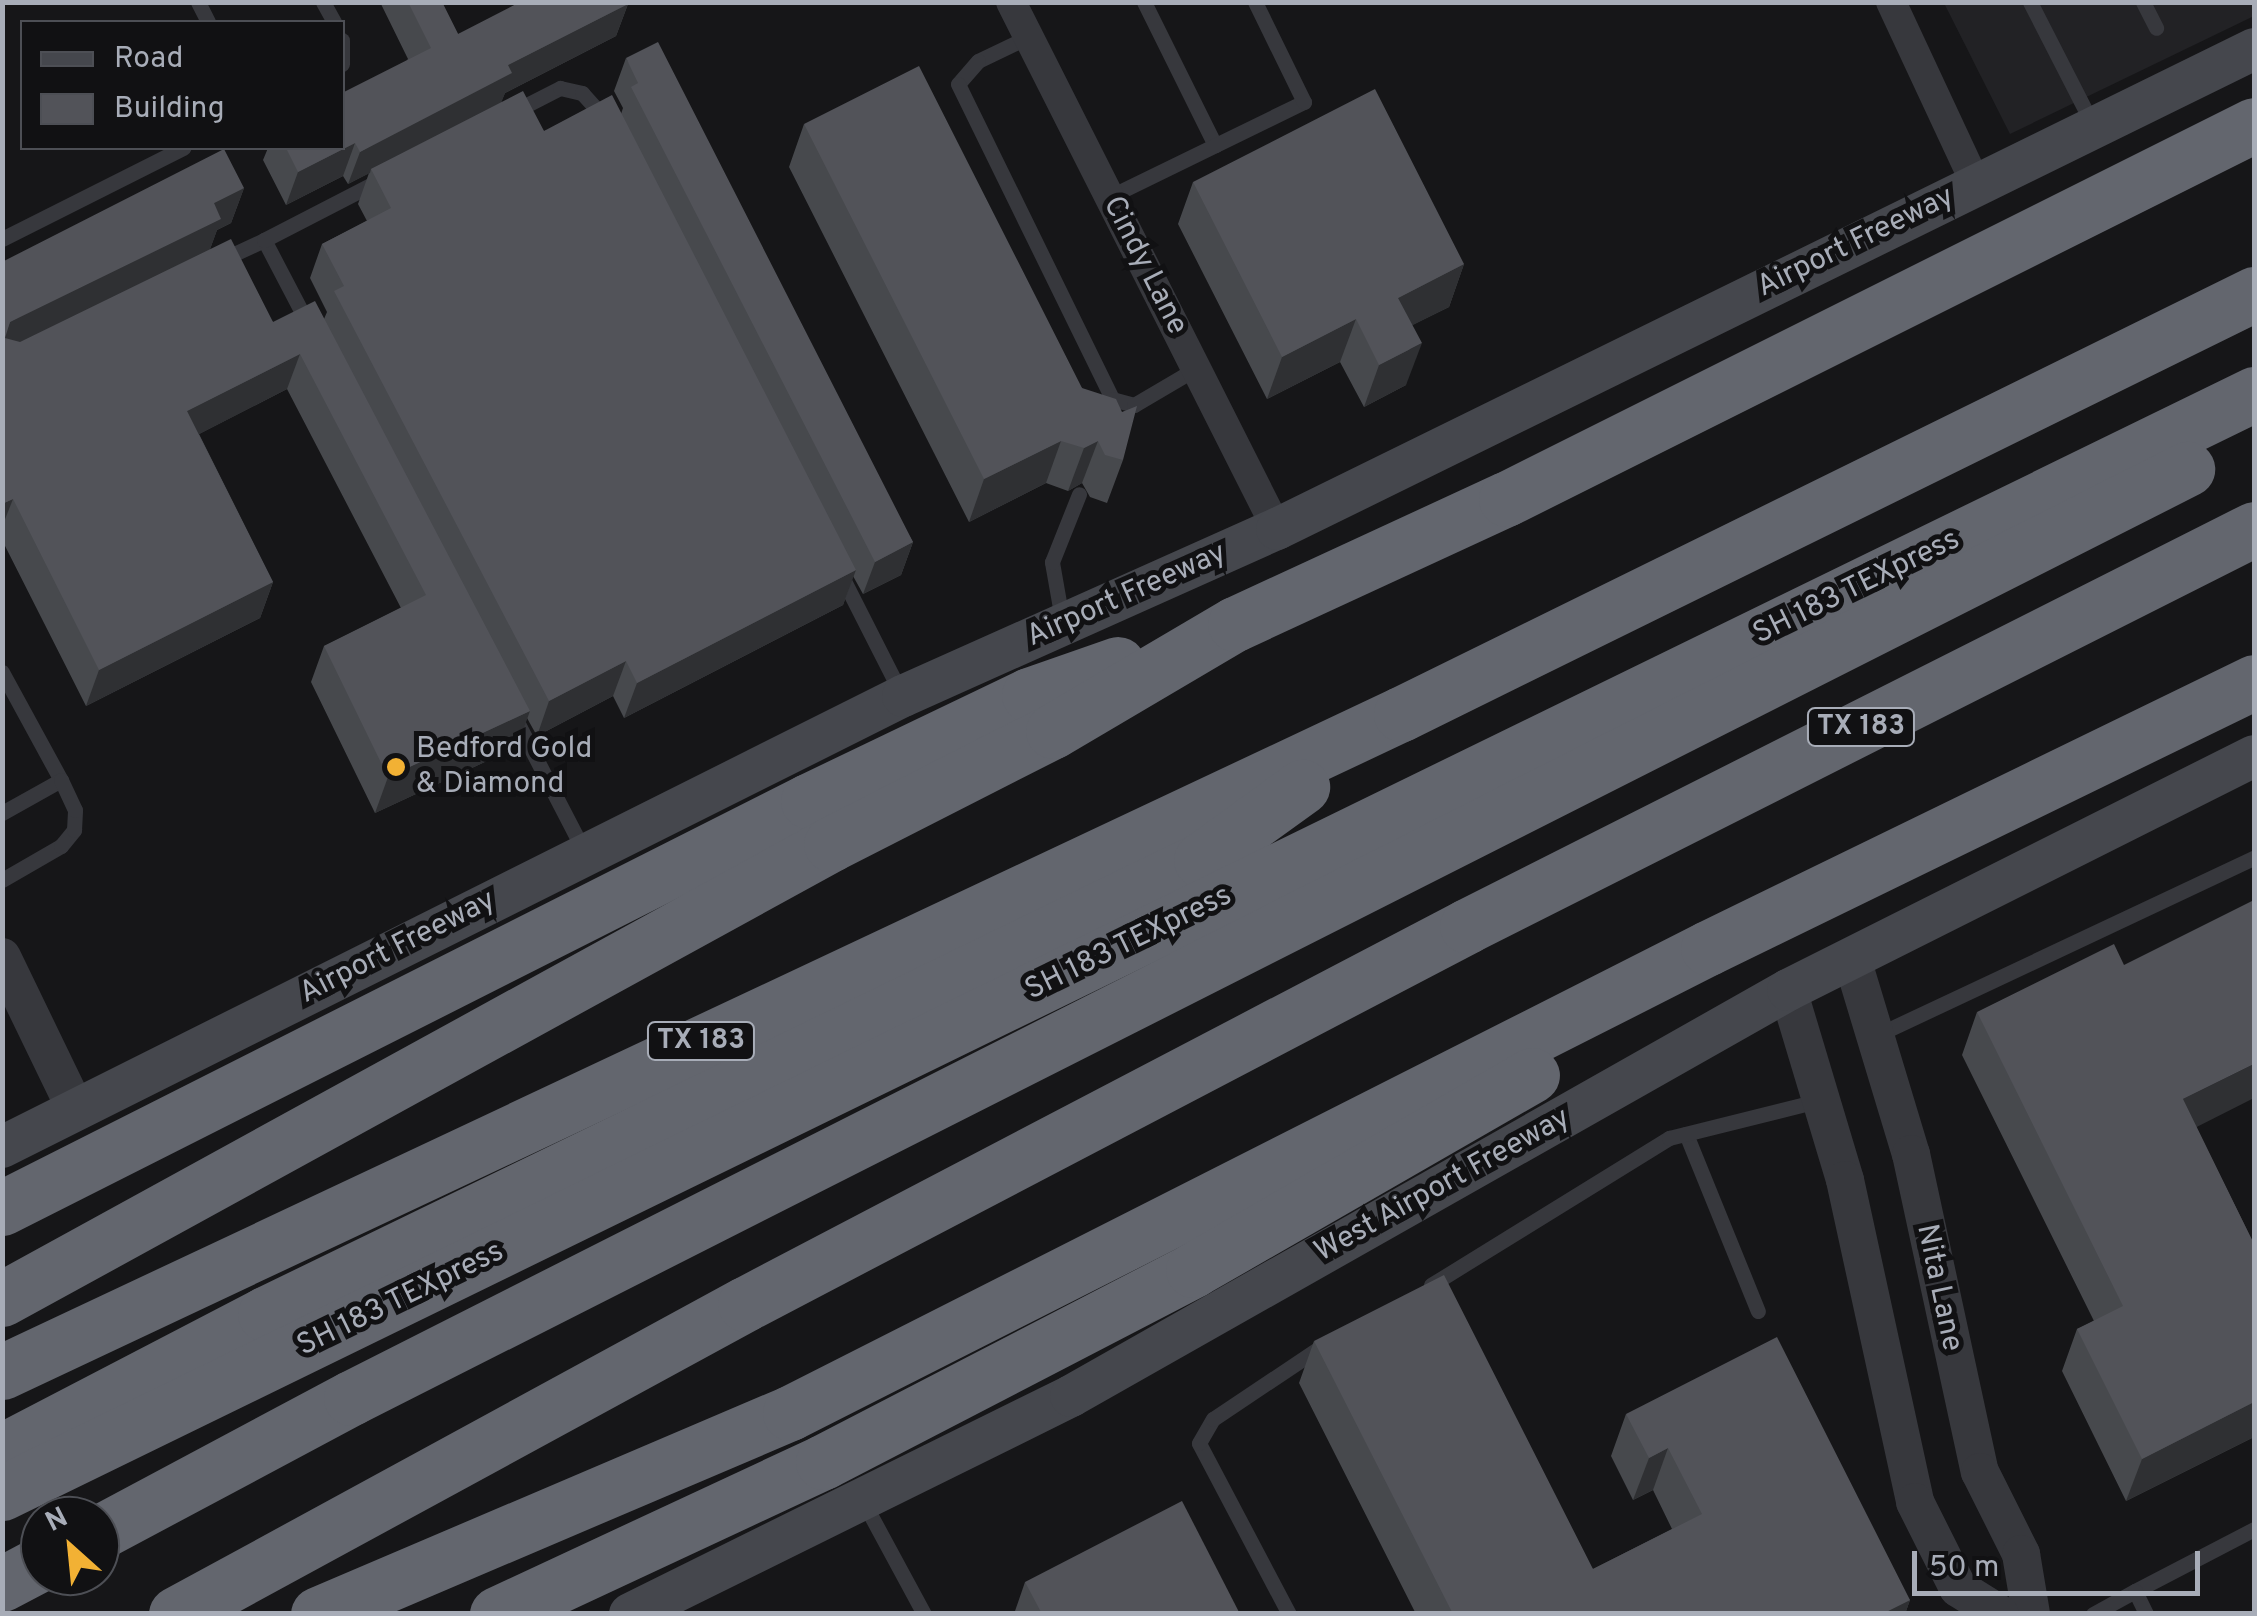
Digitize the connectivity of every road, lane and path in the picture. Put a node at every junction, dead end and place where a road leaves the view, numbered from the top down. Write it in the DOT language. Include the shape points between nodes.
graph roads {
  1 [pos="1144,2"];
  2 [pos="1254,2"];
  3 [pos="1891,2"];
  4 [pos="2030,2"];
  5 [pos="2143,2"];
  6 [pos="1015,4"];
  7 [pos="2156,28"];
  8 [pos="1028,37"];
  9 [pos="2254,49"];
  10 [pos="490,124"];
  11 [pos="2254,125"];
  12 [pos="2094,126"];
  13 [pos="617,141"];
  14 [pos="1216,145"];
  15 [pos="180,150"];
  16 [pos="403,168"];
  17 [pos="1976,184"];
  18 [pos="1109,197"];
  19 [pos="2,239"];
  20 [pos="264,240"];
  21 [pos="212,265"];
  22 [pos="2254,294"];
  23 [pos="320,345"];
  24 [pos="1195,368"];
  25 [pos="2254,394"];
  26 [pos="2254,434"];
  27 [pos="1080,494"];
  28 [pos="2254,529"];
  29 [pos="1277,530"];
  30 [pos="833,560"];
  31 [pos="1062,624"];
  32 [pos="1235,624"];
  33 [pos="2,672"];
  34 [pos="2254,683"];
  35 [pos="902,696"];
  36 [pos="504,698"];
  37 [pos="1402,714"];
  38 [pos="2254,756"];
  39 [pos="61,780"];
  40 [pos="2,813"];
  41 [pos="586,854"];
  42 [pos="2254,858"];
  43 [pos="2,880"];
  44 [pos="2,957"];
  45 [pos="1852,959"];
  46 [pos="1788,990"];
  47 [pos="1875,1036"];
  48 [pos="1821,1100"];
  49 [pos="76,1110"];
  50 [pos="1686,1134"];
  51 [pos="2,1147"];
  52 [pos="2,1208"];
  53 [pos="1411,1297"];
  54 [pos="2,1300"];
  55 [pos="1758,1312"];
  56 [pos="1348,1331"];
  57 [pos="2,1372"];
  58 [pos="2,1451"];
  59 [pos="2,1493"];
  60 [pos="862,1500"];
  61 [pos="120,1521"];
  62 [pos="2254,1530"];
  63 [pos="2135,1592"];
  64 [pos="176,1614"];
  65 [pos="318,1614"];
  66 [pos="498,1614"];
  67 [pos="630,1614"];
  68 [pos="924,1614"];
  69 [pos="1289,1614"];
  70 [pos="2000,1614"];
  71 [pos="2031,1614"];
  72 [pos="2093,1614"];
  73 [pos="2146,1614"];
  1 -- 14 [label="lane"];
  2 -- 14 [label="lane" via="1304,102"];
  3 -- 17 [label="street"];
  4 -- 12 [label="lane"];
  5 -- 7 [label="lane"];
  6 -- 8 [label="street, Cindy Lane"];
  8 -- 18 [label="street, Cindy Lane"];
  8 -- 24 [label="lane" via="978,61 958,84 1112,400 1130,412"];
  9 -- 12 [label="main road, Airport Freeway"];
  10 -- 13 [label="lane" via="560,88 582,92 599,106"];
  11 -- 32 [label="highway" via="1506,499"];
  12 -- 17 [label="main road, Airport Freeway"];
  14 -- 18 [label="lane"];
  15 -- 19 [label="lane"];
  16 -- 20 [label="lane"];
  17 -- 29 [label="main road, Airport Freeway"];
  18 -- 24 [label="street, Cindy Lane"];
  20 -- 21 [label="lane"];
  20 -- 23 [label="lane"];
  22 -- 37 [label="highway, TX 183"];
  24 -- 29 [label="street, Cindy Lane"];
  25 -- 59 [label="highway, SH 183 TEXpress"];
  26 -- 61 [label="highway, SH 183 TEXpress" via="351,1398"];
  27 -- 31 [label="lane" via="1052,562"];
  28 -- 64 [label="highway, TX 183" via="1450,935 745,1304"];
  29 -- 31 [label="main road, Airport Freeway"];
  30 -- 35 [label="lane"];
  31 -- 35 [label="main road, Airport Freeway"];
  32 -- 52 [label="highway" via="1012,703"];
  32 -- 54 [label="highway" via="1053,731 718,906"];
  33 -- 39 [label="lane"];
  34 -- 65 [label="highway" via="1726,940 790,1413"];
  34 -- 66 [label="highway" via="1719,968 1193,1270 823,1462"];
  35 -- 41 [label="main road, Airport Freeway"];
  36 -- 41 [label="lane"];
  37 -- 57 [label="highway, TX 183"];
  37 -- 58 [label="highway" via="1201,860 265,1314"];
  38 -- 45 [label="main road, West Airport Freeway"];
  39 -- 40 [label="lane"];
  39 -- 43 [label="lane" via="75,810 74,830 61,846"];
  41 -- 49 [label="main road, Airport Freeway"];
  42 -- 47 [label="lane"];
  44 -- 49 [label="street"];
  45 -- 46 [label="main road, West Airport Freeway"];
  45 -- 47 [label="street, Nita Lane"];
  46 -- 48 [label="street"];
  46 -- 60 [label="main road, West Airport Freeway" via="1070,1396"];
  47 -- 71 [label="street, Nita Lane" via="1911,1154 1980,1472 2021,1554"];
  48 -- 50 [label="lane"];
  48 -- 70 [label="street" via="1915,1502 1958,1588"];
  49 -- 51 [label="main road, Airport Freeway"];
  50 -- 53 [label="lane"];
  50 -- 55 [label="lane"];
  56 -- 69 [label="lane" via="1286,1364 1213,1419 1199,1443"];
  60 -- 67 [label="main road, West Airport Freeway"];
  60 -- 68 [label="lane"];
  62 -- 63 [label="lane"];
  63 -- 72 [label="lane"];
  63 -- 73 [label="lane"];
}
